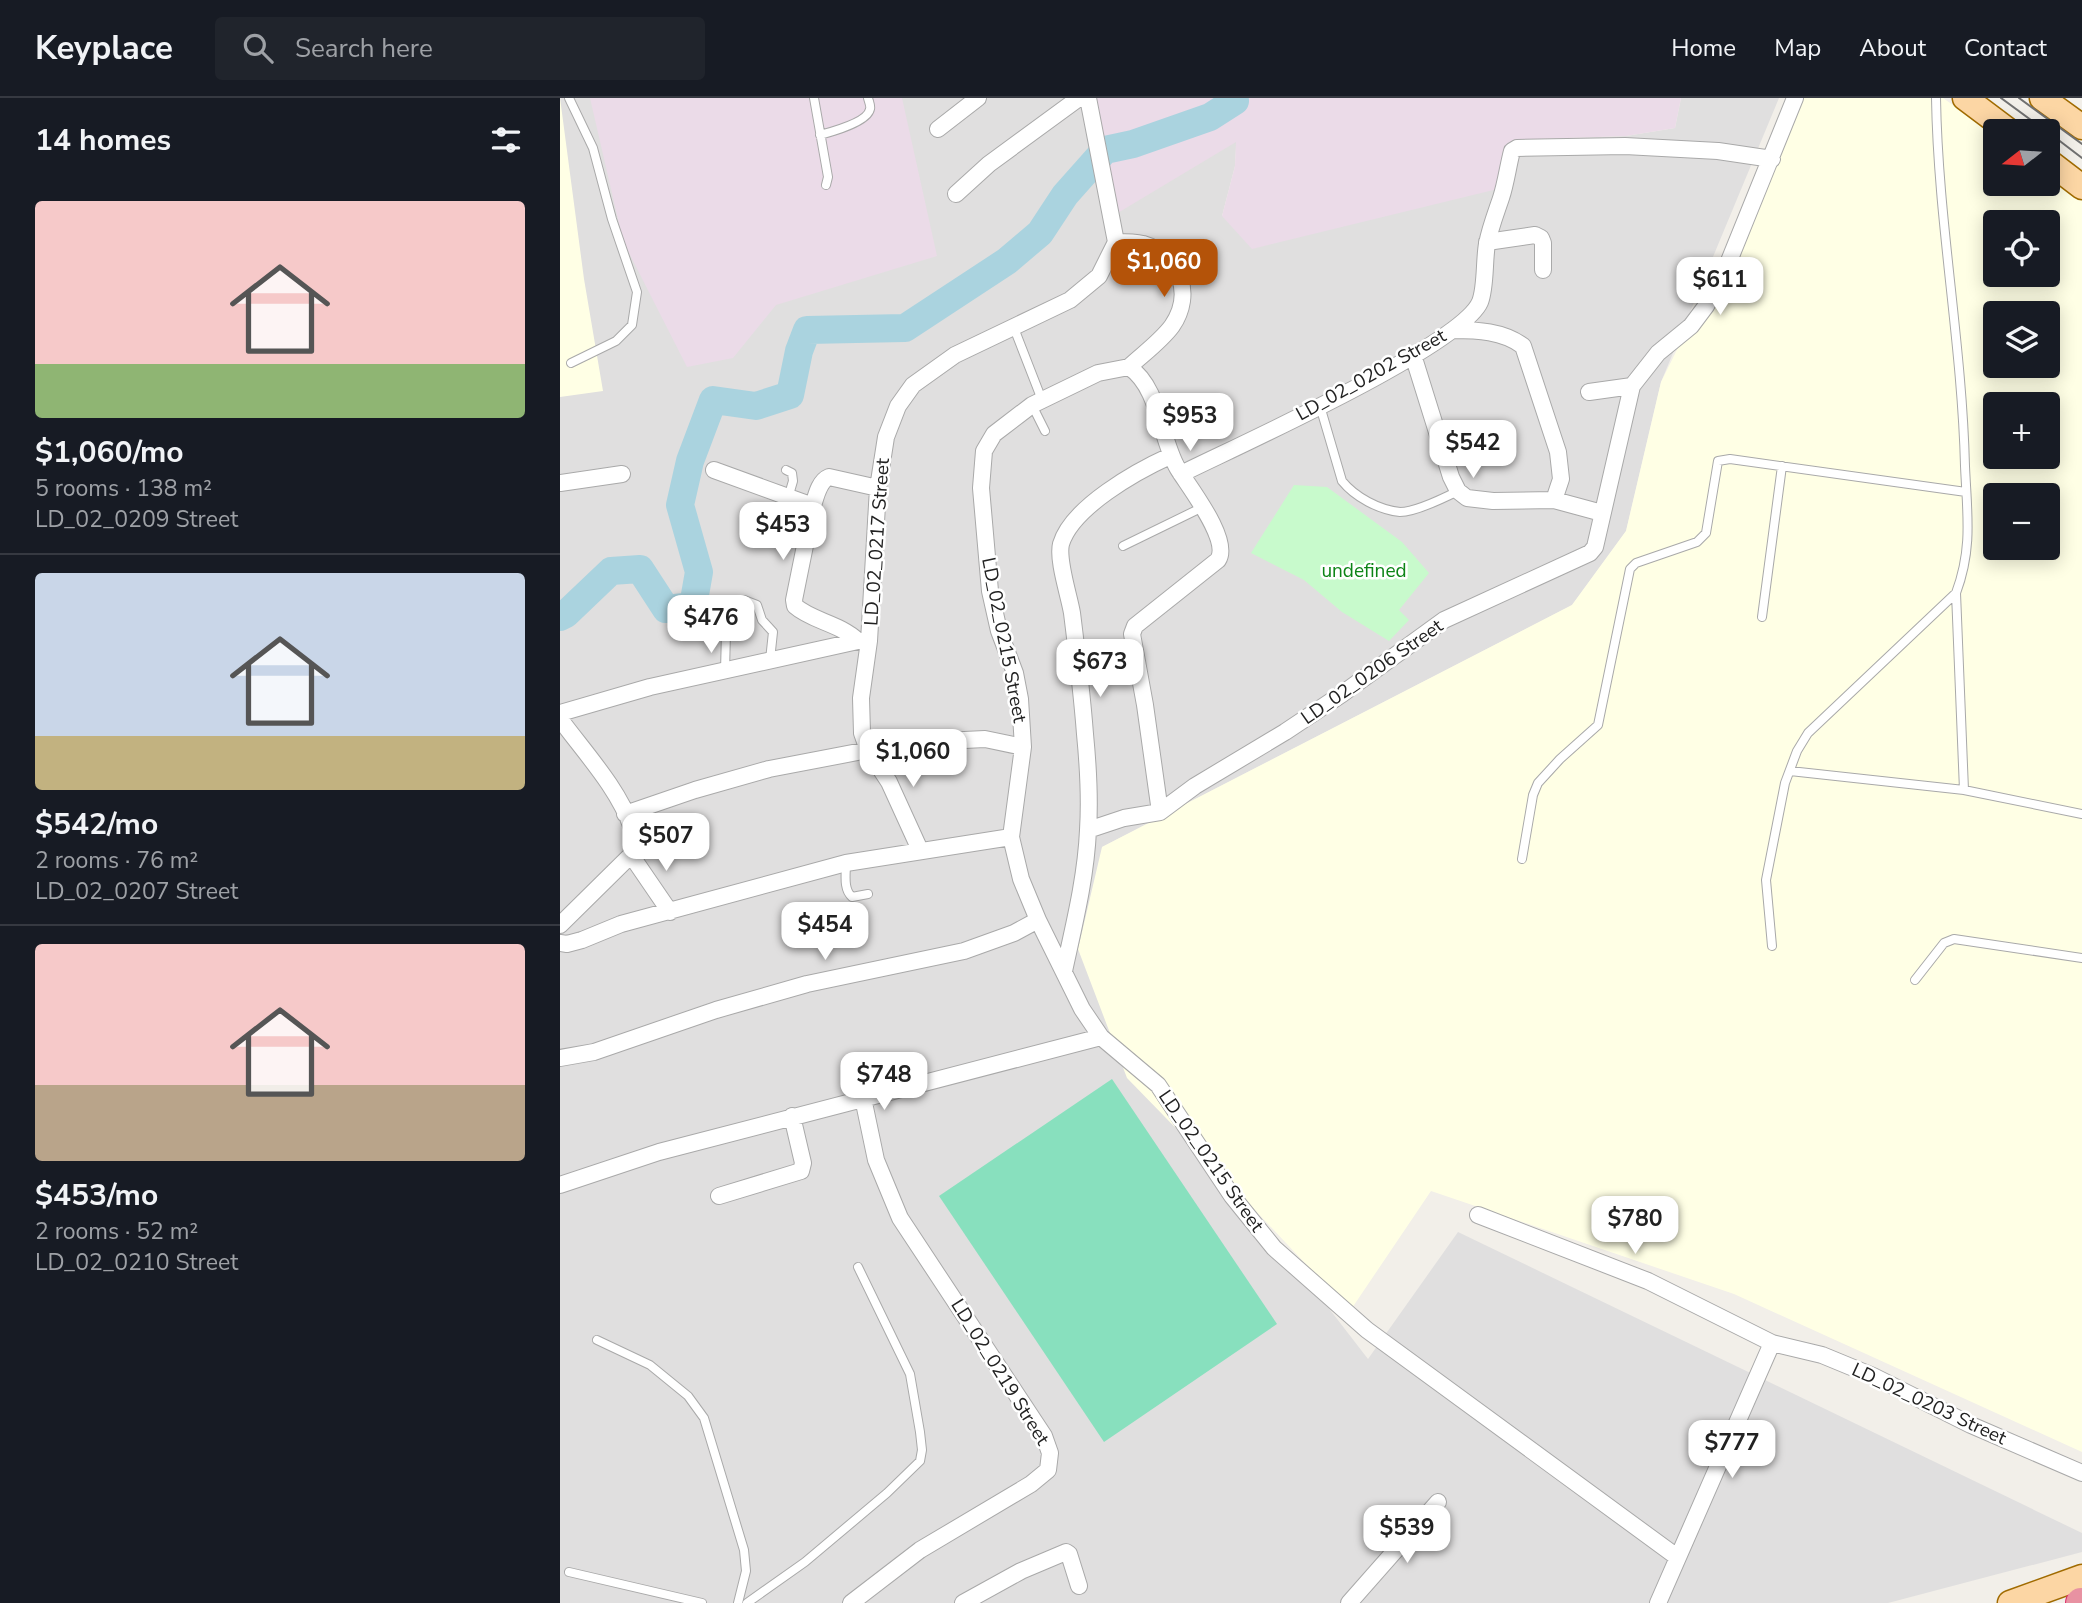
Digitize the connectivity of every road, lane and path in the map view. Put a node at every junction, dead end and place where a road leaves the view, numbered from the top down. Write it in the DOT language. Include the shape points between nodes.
graph roads {
  1 [pos="569,98"];
  2 [pos="814,98"];
  3 [pos="868,98"];
  4 [pos="978,98"];
  5 [pos="1079,98"];
  6 [pos="1088,98"];
  7 [pos="1795,98"];
  8 [pos="1936,98"];
  9 [pos="1965,98"];
  10 [pos="2044,98"];
  11 [pos="1993,119"];
  12 [pos="2082,127"];
  13 [pos="938,129"];
  14 [pos="820,135"];
  15 [pos="1772,159"];
  16 [pos="2060,170"];
  17 [pos="826,185"];
  18 [pos="2082,187"];
  19 [pos="956,194"];
  20 [pos="1115,242"];
  21 [pos="1487,242"];
  22 [pos="1543,270"];
  23 [pos="1014,328"];
  24 [pos="1453,330"];
  25 [pos="1413,355"];
  26 [pos="571,363"];
  27 [pos="1129,368"];
  28 [pos="1632,386"];
  29 [pos="1589,392"];
  30 [pos="1037,403"];
  31 [pos="1320,406"];
  32 [pos="1045,431"];
  33 [pos="1170,456"];
  34 [pos="1782,466"];
  35 [pos="786,470"];
  36 [pos="714,471"];
  37 [pos="622,474"];
  38 [pos="1181,474"];
  39 [pos="560,483"];
  40 [pos="878,488"];
  41 [pos="1458,491"];
  42 [pos="1966,492"];
  43 [pos="788,498"];
  44 [pos="1554,500"];
  45 [pos="813,506"];
  46 [pos="1203,507"];
  47 [pos="1602,513"];
  48 [pos="1123,547"];
  49 [pos="1956,593"];
  50 [pos="1762,617"];
  51 [pos="864,641"];
  52 [pos="770,660"];
  53 [pos="725,671"];
  54 [pos="560,713"];
  55 [pos="560,719"];
  56 [pos="1023,747"];
  57 [pos="868,750"];
  58 [pos="1790,771"];
  59 [pos="1964,790"];
  60 [pos="1160,813"];
  61 [pos="625,814"];
  62 [pos="2082,814"];
  63 [pos="1088,830"];
  64 [pos="1011,837"];
  65 [pos="920,850"];
  66 [pos="631,855"];
  67 [pos="1522,859"];
  68 [pos="846,863"];
  69 [pos="867,894"];
  70 [pos="670,912"];
  71 [pos="1038,920"];
  72 [pos="560,925"];
  73 [pos="560,943"];
  74 [pos="1772,946"];
  75 [pos="2082,958"];
  76 [pos="1064,971"];
  77 [pos="1915,980"];
  78 [pos="1101,1037"];
  79 [pos="560,1058"];
  80 [pos="863,1098"];
  81 [pos="792,1116"];
  82 [pos="560,1185"];
  83 [pos="719,1196"];
  84 [pos="1478,1215"];
  85 [pos="858,1267"];
  86 [pos="597,1340"];
  87 [pos="1772,1343"];
  88 [pos="2082,1473"];
  89 [pos="1438,1502"];
  90 [pos="1677,1557"];
  91 [pos="569,1572"];
  92 [pos="2082,1577"];
  93 [pos="1079,1586"];
  94 [pos="702,1603"];
  95 [pos="738,1603"];
  96 [pos="747,1603"];
  97 [pos="851,1603"];
  98 [pos="963,1603"];
  99 [pos="1349,1603"];
  100 [pos="1658,1603"];
  101 [pos="2010,1603"];
  1 -- 26 [label="lane" via="593,148 637,292 632,325 616,341"];
  2 -- 14 [label="lane"];
  3 -- 14 [label="lane" via="867,116"];
  4 -- 13 [label="street"];
  5 -- 19 [label="street"];
  6 -- 20 [label="street"];
  7 -- 15 [label="street, LD_02_0206 Street"];
  8 -- 42 [label="lane"];
  9 -- 11 [label="main road"];
  10 -- 12 [label="main road"];
  14 -- 17 [label="lane"];
  15 -- 21 [label="street, LD_02_0202 Street" via="1625,146 1517,148 1512,151"];
  15 -- 28 [label="street, LD_02_0206 Street" via="1706,306"];
  16 -- 18 [label="main road"];
  20 -- 23 [label="street, LD_02_0217 Street" via="1098,276 1070,300"];
  20 -- 27 [label="street" via="1141,243 1171,260 1182,278 1184,295 1171,326"];
  21 -- 22 [label="street" via="1541,238"];
  21 -- 24 [label="street, LD_02_0202 Street" via="1480,302"];
  23 -- 30 [label="lane"];
  23 -- 40 [label="street, LD_02_0217 Street" via="955,355 914,385 898,406 886,438"];
  24 -- 25 [label="street, LD_02_0202 Street"];
  24 -- 44 [label="street" via="1483,331 1523,346 1558,452 1561,479"];
  25 -- 31 [label="street, LD_02_0202 Street"];
  25 -- 41 [label="street"];
  27 -- 30 [label="street, LD_02_0215 Street" via="1098,373"];
  27 -- 33 [label="street" via="1138,373 1150,395"];
  28 -- 29 [label="street"];
  28 -- 47 [label="street, LD_02_0206 Street"];
  30 -- 32 [label="lane"];
  30 -- 56 [label="street, LD_02_0215 Street" via="994,434 984,451 981,472 990,591 1015,673"];
  31 -- 38 [label="street, LD_02_0202 Street"];
  31 -- 41 [label="lane" via="1342,481 1350,491 1399,512"];
  33 -- 38 [label="street"];
  33 -- 63 [label="street" via="1097,499 1078,517 1061,544 1086,736"];
  34 -- 42 [label="lane"];
  34 -- 50 [label="lane"];
  34 -- 67 [label="lane" via="1718,461 1706,533 1697,542 1630,569 1598,725 1538,783"];
  35 -- 43 [label="lane" via="793,478"];
  36 -- 43 [label="street"];
  37 -- 39 [label="street"];
  38 -- 46 [label="street"];
  40 -- 45 [label="street" via="829,477 821,484"];
  40 -- 51 [label="street, LD_02_0217 Street"];
  41 -- 44 [label="street" via="1467,498 1493,501"];
  42 -- 49 [label="lane" via="1968,549"];
  43 -- 45 [label="street"];
  44 -- 47 [label="street"];
  45 -- 51 [label="street" via="795,606"];
  46 -- 48 [label="lane"];
  46 -- 60 [label="street" via="1221,556 1135,626 1132,634"];
  47 -- 60 [label="street, LD_02_0206 Street" via="1590,553 1444,620"];
  49 -- 58 [label="lane" via="1808,733"];
  49 -- 59 [label="lane"];
  51 -- 52 [label="street"];
  51 -- 57 [label="street, LD_02_0217 Street" via="862,733"];
  52 -- 53 [label="street"];
  52 -- 53 [label="lane" via="773,632 757,605 744,600 726,632"];
  53 -- 54 [label="street"];
  55 -- 61 [label="street"];
  56 -- 57 [label="street" via="985,739"];
  56 -- 64 [label="street, LD_02_0215 Street"];
  57 -- 61 [label="street" via="769,769"];
  57 -- 65 [label="street" via="889,782"];
  58 -- 59 [label="lane"];
  58 -- 74 [label="lane" via="1766,880"];
  59 -- 62 [label="lane"];
  60 -- 63 [label="street"];
  61 -- 66 [label="street" via="633,830"];
  63 -- 76 [label="street"];
  64 -- 65 [label="street"];
  64 -- 71 [label="street, LD_02_0215 Street"];
  65 -- 68 [label="street"];
  66 -- 70 [label="street"];
  66 -- 72 [label="street"];
  68 -- 69 [label="lane" via="849,894"];
  68 -- 70 [label="street"];
  70 -- 73 [label="street"];
  71 -- 76 [label="street, LD_02_0215 Street"];
  71 -- 79 [label="street" via="964,951 807,984 594,1052"];
  75 -- 77 [label="lane" via="1954,939 1944,943"];
  76 -- 78 [label="street, LD_02_0215 Street"];
  78 -- 80 [label="street"];
  78 -- 90 [label="street, LD_02_0215 Street" via="1157,1084 1232,1196 1274,1248 1311,1283 1367,1330"];
  80 -- 81 [label="street"];
  80 -- 97 [label="street, LD_02_0219 Street" via="876,1160 900,1218 1051,1453 1048,1470 1031,1484 920,1550"];
  81 -- 82 [label="street"];
  81 -- 83 [label="street" via="801,1171"];
  84 -- 87 [label="street, LD_02_0203 Street" via="1648,1281"];
  85 -- 96 [label="lane" via="910,1374 920,1461 836,1536"];
  86 -- 95 [label="lane" via="650,1365 688,1396 704,1418 744,1550 746,1571"];
  87 -- 88 [label="street, LD_02_0203 Street" via="1822,1355"];
  87 -- 90 [label="street"];
  89 -- 99 [label="street"];
  90 -- 100 [label="street"];
  91 -- 94 [label="lane"];
  92 -- 101 [label="main road"];
  93 -- 98 [label="street" via="1066,1552"];
}
